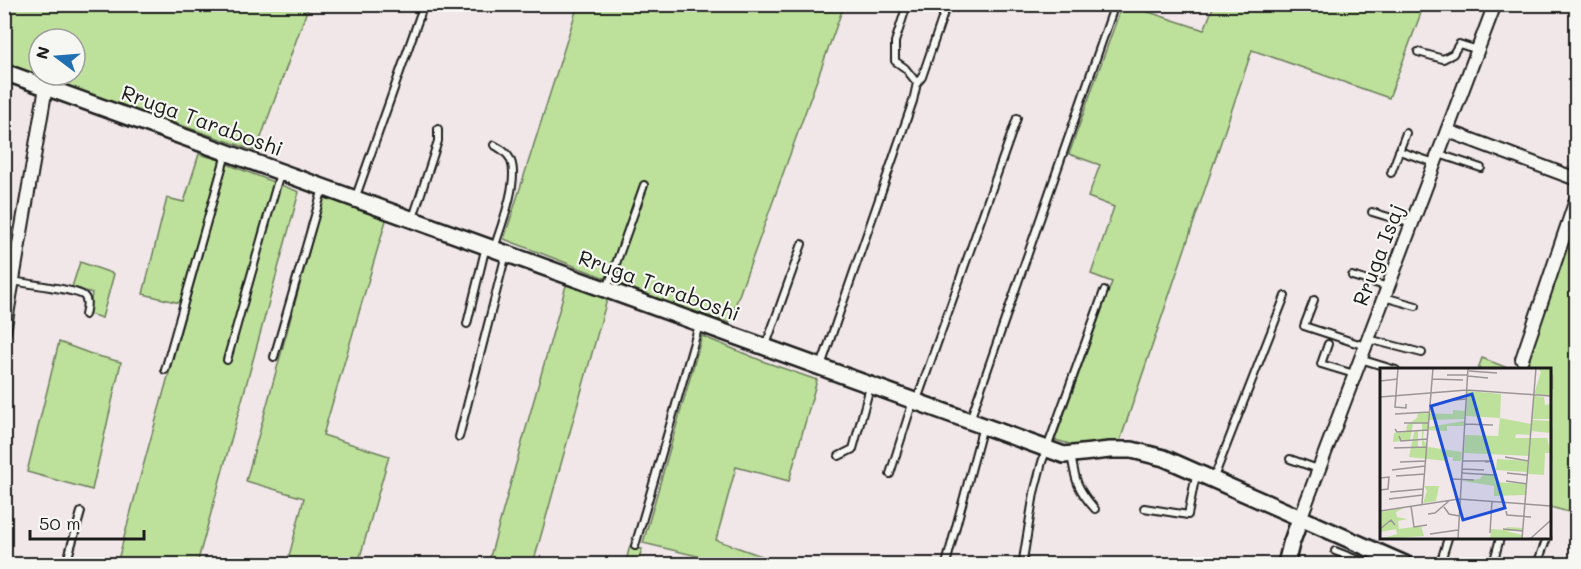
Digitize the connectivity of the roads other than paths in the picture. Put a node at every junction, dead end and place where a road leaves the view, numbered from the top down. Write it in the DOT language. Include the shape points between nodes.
graph roads {
  1 [pos="424,4"];
  2 [pos="910,4"];
  3 [pos="947,4"];
  4 [pos="1115,4"];
  5 [pos="1495,4"];
  6 [pos="1478,50"];
  7 [pos="1418,52"];
  8 [pos="4,72"];
  9 [pos="27,80"];
  10 [pos="917,83"];
  11 [pos="46,87"];
  12 [pos="1017,118"];
  13 [pos="438,129"];
  14 [pos="1448,130"];
  15 [pos="1406,133"];
  16 [pos="494,145"];
  17 [pos="1399,151"];
  18 [pos="226,152"];
  19 [pos="1437,159"];
  20 [pos="1481,168"];
  21 [pos="280,172"];
  22 [pos="1391,173"];
  23 [pos="1576,179"];
  24 [pos="644,184"];
  25 [pos="323,187"];
  26 [pos="355,199"];
  27 [pos="1576,200"];
  28 [pos="1372,212"];
  29 [pos="412,219"];
  30 [pos="1412,224"];
  31 [pos="802,244"];
  32 [pos="495,250"];
  33 [pos="1352,276"];
  34 [pos="13,281"];
  35 [pos="607,290"];
  36 [pos="1104,291"];
  37 [pos="1386,292"];
  38 [pos="1285,296"];
  39 [pos="1314,300"];
  40 [pos="1416,306"];
  41 [pos="85,315"];
  42 [pos="700,323"];
  43 [pos="467,324"];
  44 [pos="4,333"];
  45 [pos="1366,343"];
  46 [pos="1328,344"];
  47 [pos="765,347"];
  48 [pos="1422,353"];
  49 [pos="274,357"];
  50 [pos="1522,358"];
  51 [pos="1360,359"];
  52 [pos="227,360"];
  53 [pos="820,367"];
  54 [pos="1392,368"];
  55 [pos="165,370"];
  56 [pos="1354,374"];
  57 [pos="870,385"];
  58 [pos="914,401"];
  59 [pos="976,424"];
  60 [pos="459,437"];
  61 [pos="1047,449"];
  62 [pos="1071,454"];
  63 [pos="839,456"];
  64 [pos="1290,459"];
  65 [pos="1318,469"];
  66 [pos="890,474"];
  67 [pos="1198,474"];
  68 [pos="1213,481"];
  69 [pos="1144,508"];
  70 [pos="1095,509"];
  71 [pos="81,512"];
  72 [pos="1300,519"];
  73 [pos="1447,539"];
  74 [pos="1499,539"];
  75 [pos="1546,539"];
  76 [pos="635,546"];
  77 [pos="1347,548"];
  78 [pos="1335,551"];
  79 [pos="1023,560"];
  80 [pos="66,564"];
  81 [pos="946,564"];
  82 [pos="1286,564"];
  83 [pos="1368,564"];
  84 [pos="1405,564"];
  85 [pos="1440,564"];
  86 [pos="1493,564"];
  87 [pos="1537,564"];
  1 -- 26 [label="lane"];
  2 -- 10 [label="lane" via="894,42 895,61"];
  3 -- 10 [label="lane"];
  4 -- 59 [label="lane"];
  5 -- 6 [label="street, Rruga Isaj"];
  6 -- 7 [label="lane" via="1459,45 1443,59"];
  6 -- 14 [label="street, Rruga Isaj"];
  8 -- 9 [label="street, Rruga Taraboshi"];
  10 -- 53 [label="lane"];
  11 -- 18 [label="street, Rruga Taraboshi"];
  11 -- 34 [label="street"];
  12 -- 58 [label="lane"];
  13 -- 29 [label="lane" via="438,141"];
  14 -- 19 [label="street, Rruga Isaj"];
  14 -- 23 [label="street"];
  15 -- 17 [label="lane"];
  16 -- 32 [label="lane" via="506,152 512,162 513,177"];
  17 -- 19 [label="lane"];
  17 -- 22 [label="lane"];
  18 -- 21 [label="street, Rruga Taraboshi"];
  18 -- 55 [label="lane"];
  19 -- 20 [label="lane"];
  19 -- 30 [label="street, Rruga Isaj"];
  21 -- 25 [label="street, Rruga Taraboshi"];
  21 -- 52 [label="lane"];
  24 -- 35 [label="lane"];
  25 -- 26 [label="street, Rruga Taraboshi"];
  25 -- 49 [label="lane"];
  26 -- 29 [label="street, Rruga Taraboshi"];
  27 -- 50 [label="street"];
  28 -- 30 [label="lane"];
  29 -- 32 [label="street, Rruga Taraboshi"];
  30 -- 37 [label="street, Rruga Isaj"];
  31 -- 47 [label="lane"];
  32 -- 35 [label="street, Rruga Taraboshi"];
  32 -- 43 [label="lane"];
  32 -- 60 [label="lane"];
  33 -- 37 [label="lane"];
  34 -- 41 [label="lane" via="83,295 87,300"];
  34 -- 44 [label="street"];
  35 -- 42 [label="street, Rruga Taraboshi"];
  36 -- 61 [label="lane"];
  37 -- 40 [label="lane"];
  37 -- 45 [label="street, Rruga Isaj"];
  38 -- 68 [label="lane"];
  39 -- 45 [label="lane" via="1304,326"];
  42 -- 47 [label="street, Rruga Taraboshi"];
  42 -- 76 [label="lane"];
  45 -- 48 [label="lane" via="1376,341"];
  45 -- 51 [label="street, Rruga Isaj"];
  46 -- 56 [label="lane" via="1321,364"];
  47 -- 53 [label="street, Rruga Taraboshi"];
  51 -- 54 [label="lane"];
  51 -- 56 [label="street, Rruga Isaj"];
  53 -- 57 [label="street, Rruga Taraboshi"];
  56 -- 65 [label="street, Rruga Isaj"];
  57 -- 58 [label="street, Rruga Taraboshi"];
  57 -- 63 [label="lane" via="853,449"];
  58 -- 59 [label="street, Rruga Taraboshi"];
  58 -- 66 [label="lane"];
  59 -- 61 [label="street, Rruga Taraboshi"];
  59 -- 81 [label="lane"];
  61 -- 62 [label="street, Rruga Taraboshi"];
  61 -- 79 [label="lane" via="1034,493"];
  62 -- 67 [label="street, Rruga Taraboshi" via="1132,450 1164,458"];
  62 -- 70 [label="lane" via="1076,483"];
  64 -- 65 [label="lane"];
  65 -- 72 [label="street, Rruga Isaj"];
  67 -- 68 [label="street, Rruga Taraboshi"];
  67 -- 69 [label="lane" via="1188,514"];
  68 -- 72 [label="street, Rruga Taraboshi"];
  71 -- 80 [label="lane"];
  72 -- 77 [label="street, Rruga Taraboshi"];
  72 -- 82 [label="street"];
  73 -- 85 [label="lane"];
  74 -- 86 [label="lane"];
  75 -- 87 [label="lane"];
  77 -- 78 [label="lane"];
  77 -- 83 [label="lane"];
  77 -- 84 [label="street, Rruga Taraboshi"];
}
